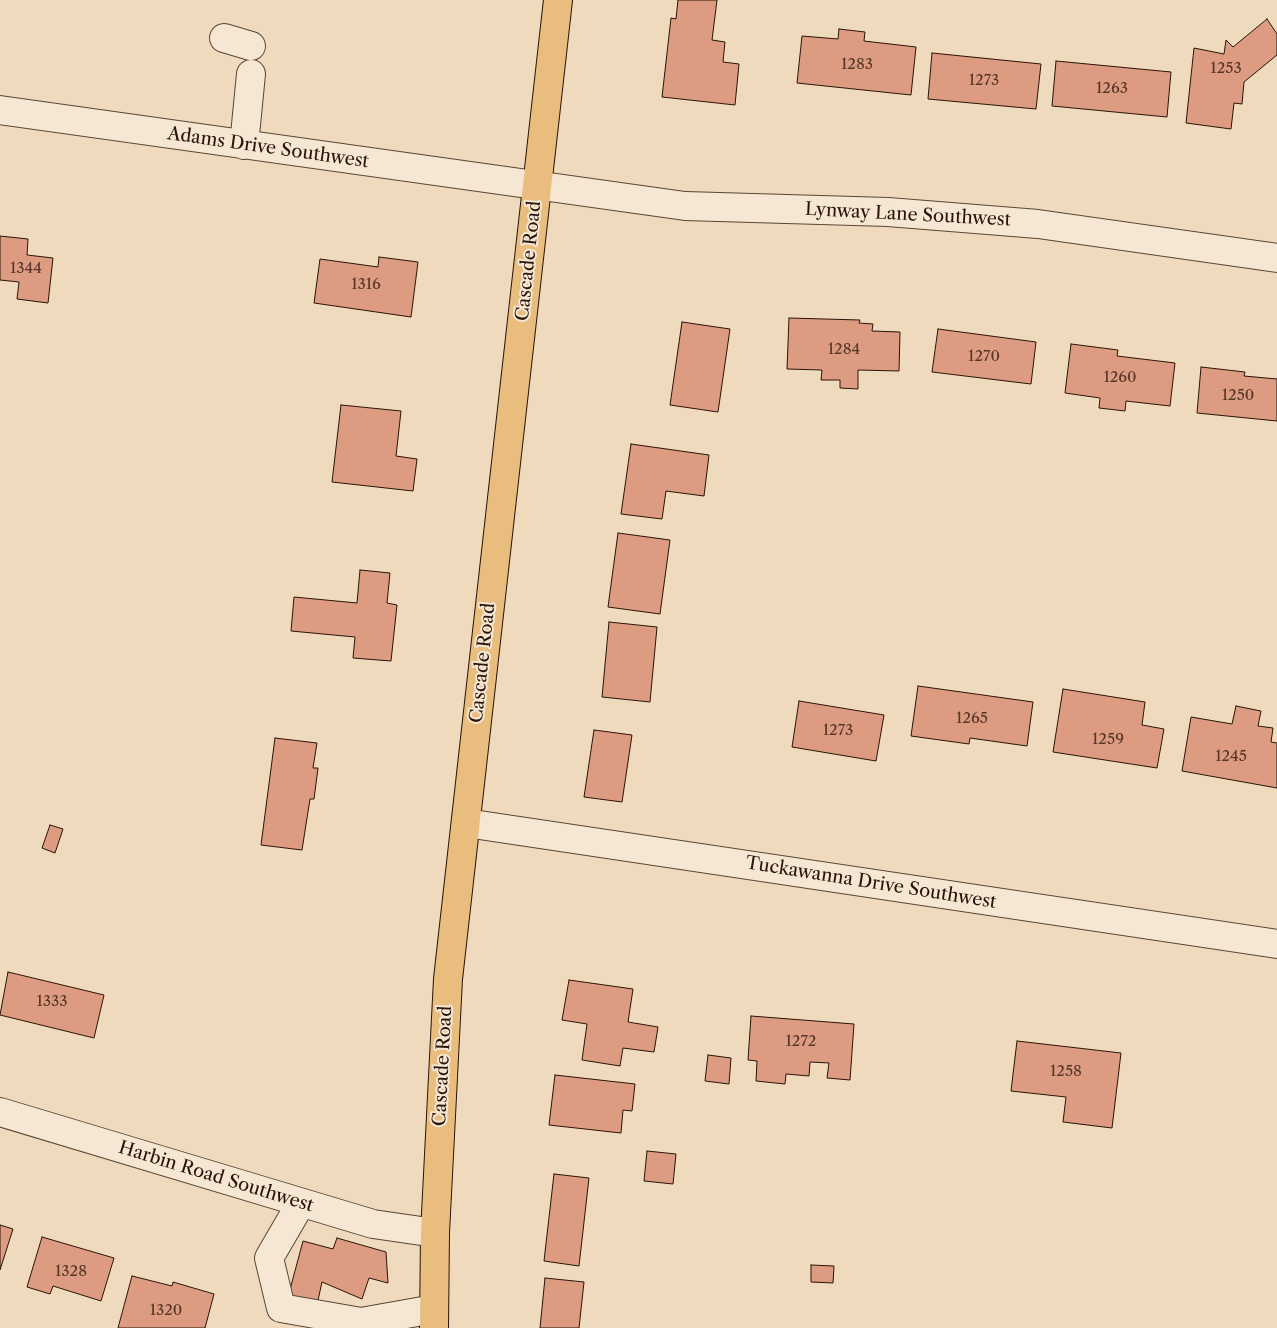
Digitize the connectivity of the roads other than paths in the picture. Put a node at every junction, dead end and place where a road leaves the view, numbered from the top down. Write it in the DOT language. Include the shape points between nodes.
graph roads {
  1 [pos="558,0"];
  2 [pos="224,38"];
  3 [pos="251,46"];
  4 [pos="251,74"];
  5 [pos="0,110"];
  6 [pos="244,145"];
  7 [pos="537,187"];
  8 [pos="1277,258"];
  9 [pos="466,822"];
  10 [pos="1277,944"];
  11 [pos="0,1112"];
  12 [pos="301,1203"];
  13 [pos="434,1233"];
  14 [pos="434,1319"];
  1 -- 7 [label="main road, Cascade Road"];
  2 -- 3 [label="street"];
  4 -- 6 [label="street"];
  5 -- 6 [label="street, Adams Drive Southwest"];
  6 -- 7 [label="street, Adams Drive Southwest"];
  7 -- 8 [label="street, Lynway Lane Southwest" via="685,206 888,212 1038,224"];
  7 -- 9 [label="main road, Cascade Road"];
  9 -- 10 [label="street, Tuckawanna Drive Southwest"];
  9 -- 13 [label="main road, Cascade Road" via="448,979"];
  11 -- 12 [label="street, Harbin Road Southwest"];
  12 -- 13 [label="street, Harbin Road Southwest" via="373,1224"];
  12 -- 14 [label="street" via="269,1258 282,1308 361,1322"];
  13 -- 14 [label="main road, Cascade Road"];
}
